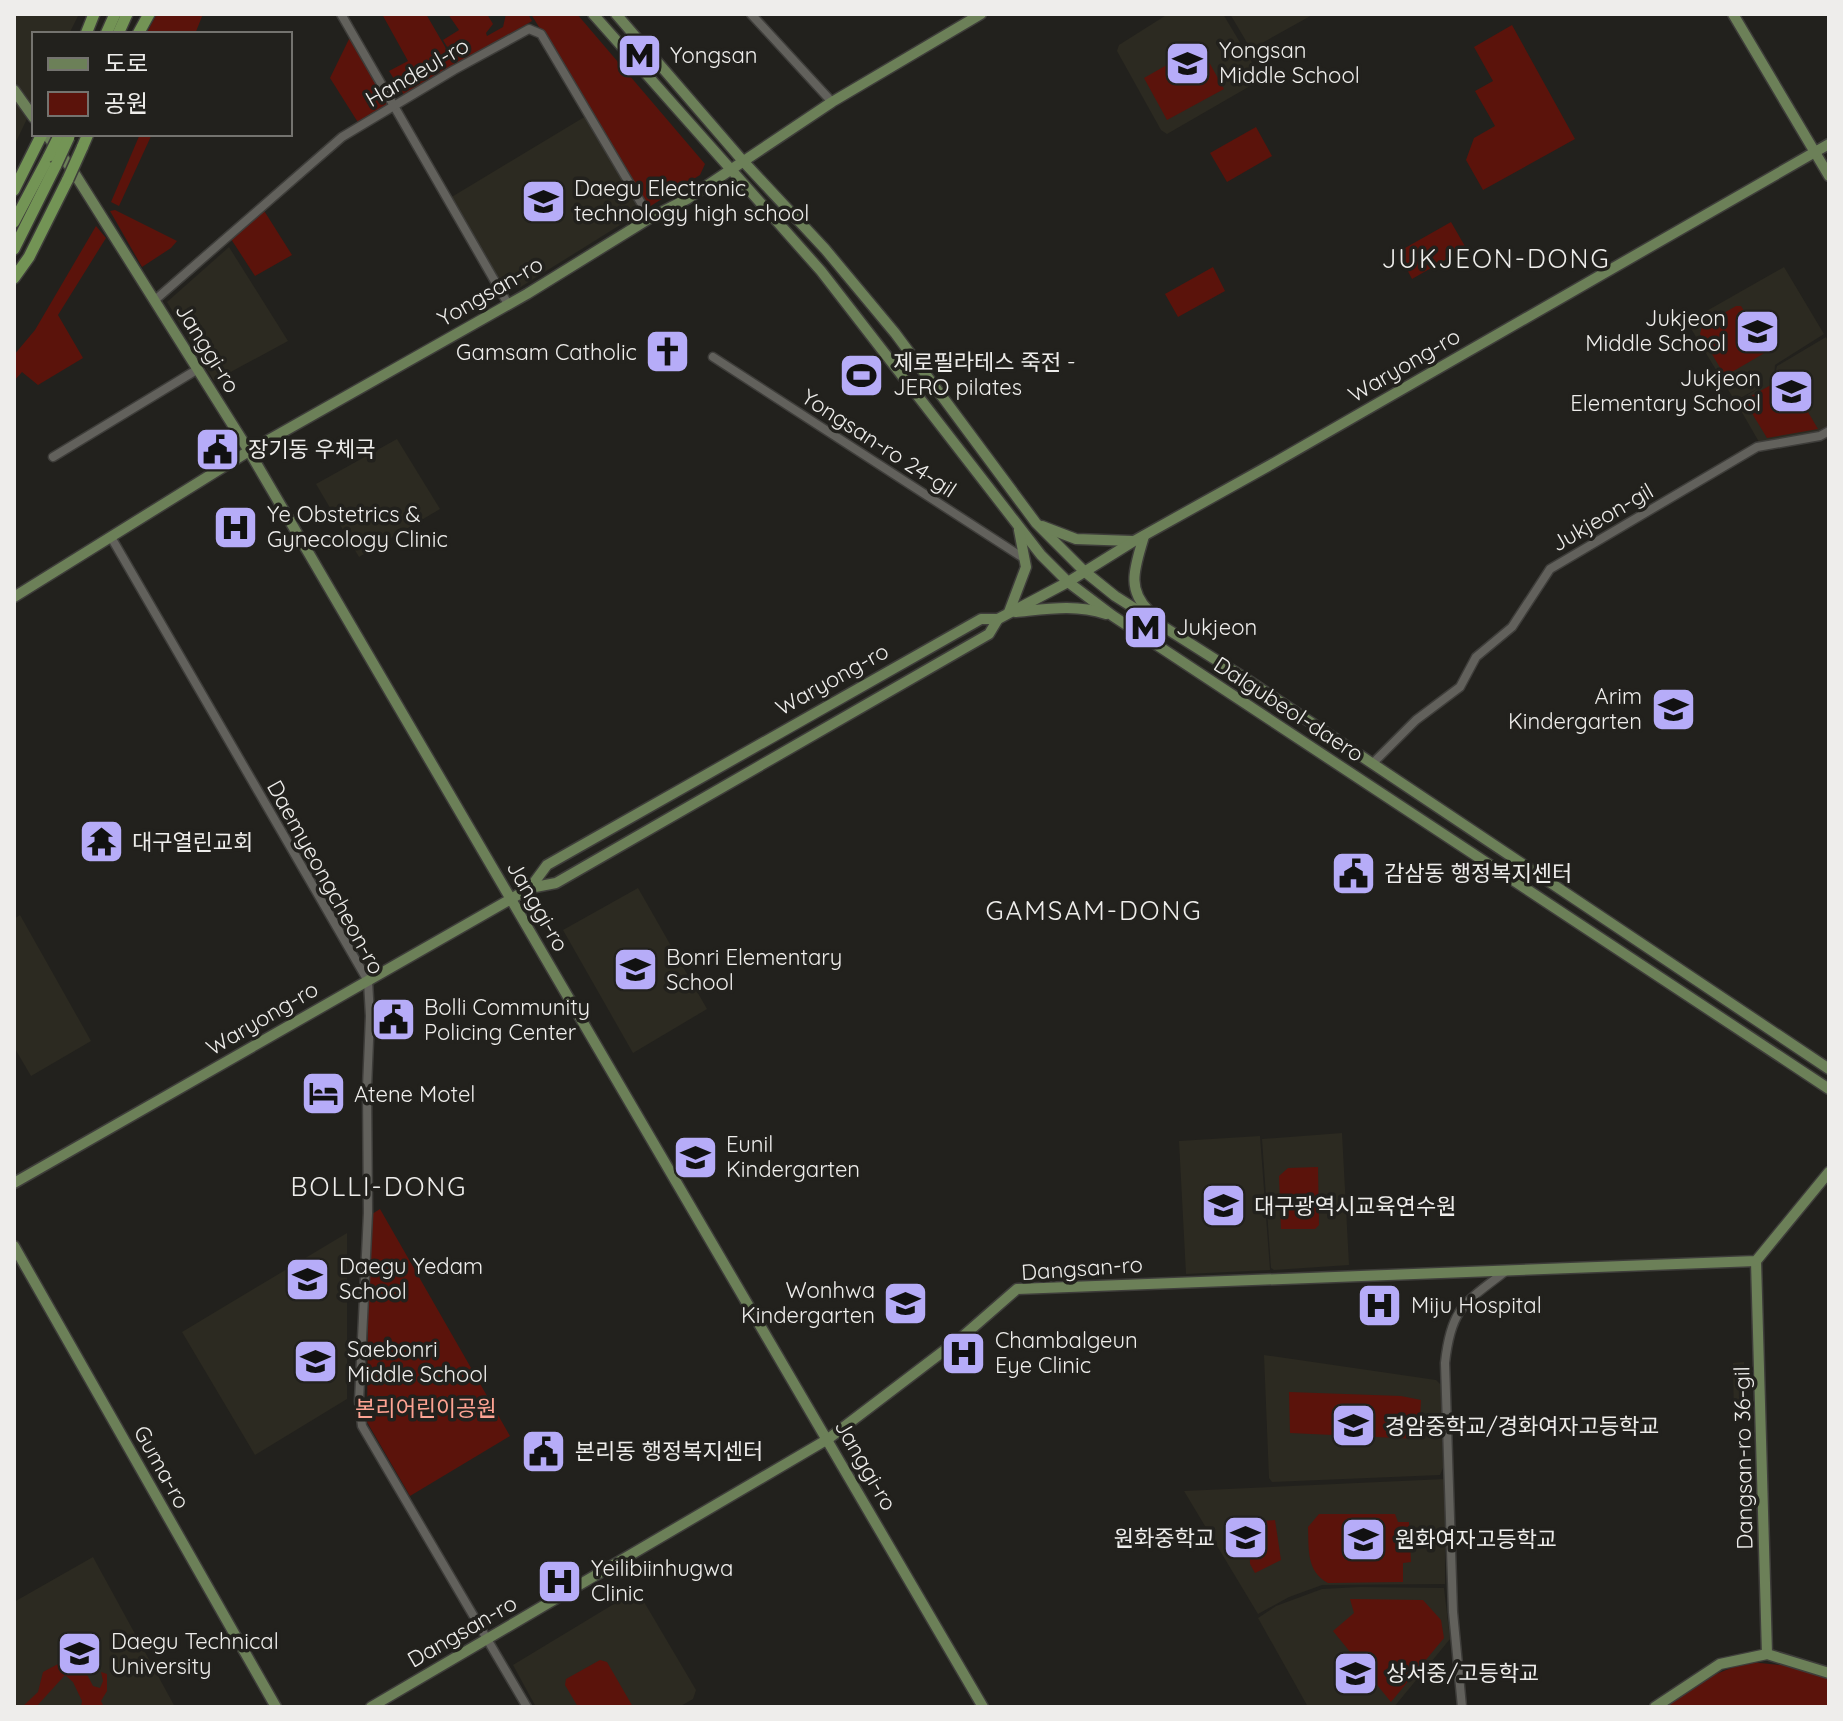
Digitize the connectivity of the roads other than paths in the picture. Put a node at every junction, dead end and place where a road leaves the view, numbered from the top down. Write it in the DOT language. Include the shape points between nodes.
graph roads {
  1 [pos="149,14"];
  2 [pos="341,14"];
  3 [pos="593,14"];
  4 [pos="616,14"];
  5 [pos="751,14"];
  6 [pos="981,14"];
  7 [pos="1733,14"];
  8 [pos="137,32"];
  9 [pos="14,90"];
  10 [pos="832,102"];
  11 [pos="393,105"];
  12 [pos="32,115"];
  13 [pos="42,136"];
  14 [pos="66,136"];
  15 [pos="87,136"];
  16 [pos="1829,144"];
  17 [pos="1815,152"];
  18 [pos="53,160"];
  19 [pos="742,160"];
  20 [pos="729,169"];
  21 [pos="1829,176"];
  22 [pos="14,190"];
  23 [pos="650,218"];
  24 [pos="14,222"];
  25 [pos="14,249"];
  26 [pos="14,278"];
  27 [pos="155,300"];
  28 [pos="508,304"];
  29 [pos="713,357"];
  30 [pos="198,369"];
  31 [pos="1829,431"];
  32 [pos="249,451"];
  33 [pos="53,457"];
  34 [pos="1036,523"];
  35 [pos="1017,525"];
  36 [pos="111,537"];
  37 [pos="1139,538"];
  38 [pos="1025,559"];
  39 [pos="1084,571"];
  40 [pos="1068,582"];
  41 [pos="14,597"];
  42 [pos="1009,612"];
  43 [pos="1113,616"];
  44 [pos="998,619"];
  45 [pos="1165,626"];
  46 [pos="1372,764"];
  47 [pos="1418,796"];
  48 [pos="1391,799"];
  49 [pos="530,888"];
  50 [pos="510,899"];
  51 [pos="368,981"];
  52 [pos="1829,1069"];
  53 [pos="1829,1089"];
  54 [pos="1829,1172"];
  55 [pos="14,1183"];
  56 [pos="14,1246"];
  57 [pos="1756,1261"];
  58 [pos="1506,1271"];
  59 [pos="828,1439"];
  60 [pos="489,1639"];
  61 [pos="1767,1654"];
  62 [pos="1829,1673"];
  63 [pos="276,1707"];
  64 [pos="371,1707"];
  65 [pos="527,1707"];
  66 [pos="983,1707"];
  67 [pos="1462,1707"];
  68 [pos="1655,1707"];
  1 -- 8 [label="highway"];
  2 -- 11 [label="street"];
  3 -- 20 [label="main road, Dalgubeol-daero"];
  4 -- 19 [label="main road, Dalgubeol-daero"];
  5 -- 10 [label="street"];
  6 -- 10 [label="main road, Yongsan-ro"];
  7 -- 17 [label="main road"];
  9 -- 12 [label="main road"];
  10 -- 19 [label="main road, Yongsan-ro"];
  11 -- 23 [label="street, Handeul-ro" via="533,28"];
  11 -- 27 [label="street, Handeul-ro" via="342,137"];
  11 -- 28 [label="street"];
  13 -- 22 [label="highway"];
  13 -- 27 [label="main road, Janggi-ro" via="73,171"];
  14 -- 18 [label="highway, bridge"];
  15 -- 26 [label="highway, bridge"];
  16 -- 17 [label="main road, Waryong-ro"];
  17 -- 21 [label="main road"];
  17 -- 37 [label="main road, Waryong-ro"];
  18 -- 24 [label="highway"];
  18 -- 25 [label="highway"];
  19 -- 20 [label="main road, Yongsan-ro"];
  19 -- 34 [label="main road, Dalgubeol-daero" via="895,333"];
  20 -- 23 [label="main road, Yongsan-ro"];
  20 -- 35 [label="main road, Dalgubeol-daero" via="830,282"];
  23 -- 28 [label="main road, Yongsan-ro"];
  27 -- 30 [label="main road, Janggi-ro"];
  28 -- 32 [label="main road, Yongsan-ro"];
  29 -- 38 [label="street, Yongsan-ro 24-gil"];
  30 -- 32 [label="main road, Janggi-ro"];
  30 -- 33 [label="street"];
  31 -- 46 [label="street, Jukjeon-gil" via="1757,447 1550,569 1512,627 1476,657 1460,687 1416,720"];
  32 -- 36 [label="main road, Yongsan-ro"];
  32 -- 50 [label="main road, Janggi-ro"];
  34 -- 37 [label="main road" via="1076,539"];
  34 -- 39 [label="main road, Dalgubeol-daero"];
  35 -- 38 [label="main road"];
  35 -- 40 [label="main road, Dalgubeol-daero"];
  36 -- 41 [label="main road, Yongsan-ro"];
  36 -- 51 [label="street, Daemyeongcheon-ro"];
  37 -- 39 [label="main road, Waryong-ro"];
  37 -- 45 [label="main road" via="1133,574 1136,595"];
  38 -- 42 [label="main road" via="1025,575"];
  39 -- 40 [label="main road, Waryong-ro"];
  39 -- 45 [label="main road, Dalgubeol-daero"];
  40 -- 42 [label="main road, Waryong-ro"];
  40 -- 43 [label="main road, Dalgubeol-daero"];
  42 -- 43 [label="main road" via="1063,606"];
  42 -- 44 [label="main road, Waryong-ro"];
  43 -- 48 [label="main road, Dalgubeol-daero"];
  44 -- 49 [label="main road, Waryong-ro" via="989,634 938,664 556,883"];
  44 -- 49 [label="main road, Waryong-ro" via="981,619 547,865"];
  45 -- 46 [label="main road, Dalgubeol-daero"];
  46 -- 47 [label="main road, Dalgubeol-daero"];
  47 -- 48 [label="main road" via="1398,790"];
  47 -- 52 [label="main road, Dalgubeol-daero"];
  48 -- 53 [label="main road, Dalgubeol-daero"];
  49 -- 50 [label="main road, Waryong-ro"];
  50 -- 51 [label="main road, Waryong-ro"];
  50 -- 59 [label="main road, Janggi-ro"];
  51 -- 55 [label="main road, Waryong-ro"];
  51 -- 60 [label="street, Daemyeongcheon-ro" via="362,1426"];
  54 -- 57 [label="main road"];
  56 -- 63 [label="main road, Guma-ro"];
  57 -- 58 [label="main road, Dangsan-ro"];
  57 -- 61 [label="main road, Dangsan-ro 36-gil"];
  58 -- 59 [label="main road, Dangsan-ro" via="1017,1289"];
  58 -- 67 [label="street" via="1457,1313 1445,1363 1453,1612"];
  59 -- 60 [label="main road, Dangsan-ro"];
  59 -- 66 [label="main road, Janggi-ro"];
  60 -- 64 [label="main road, Dangsan-ro"];
  60 -- 65 [label="street, Daemyeongcheon-ro"];
  61 -- 62 [label="main road"];
  61 -- 68 [label="main road" via="1720,1664"];
}
